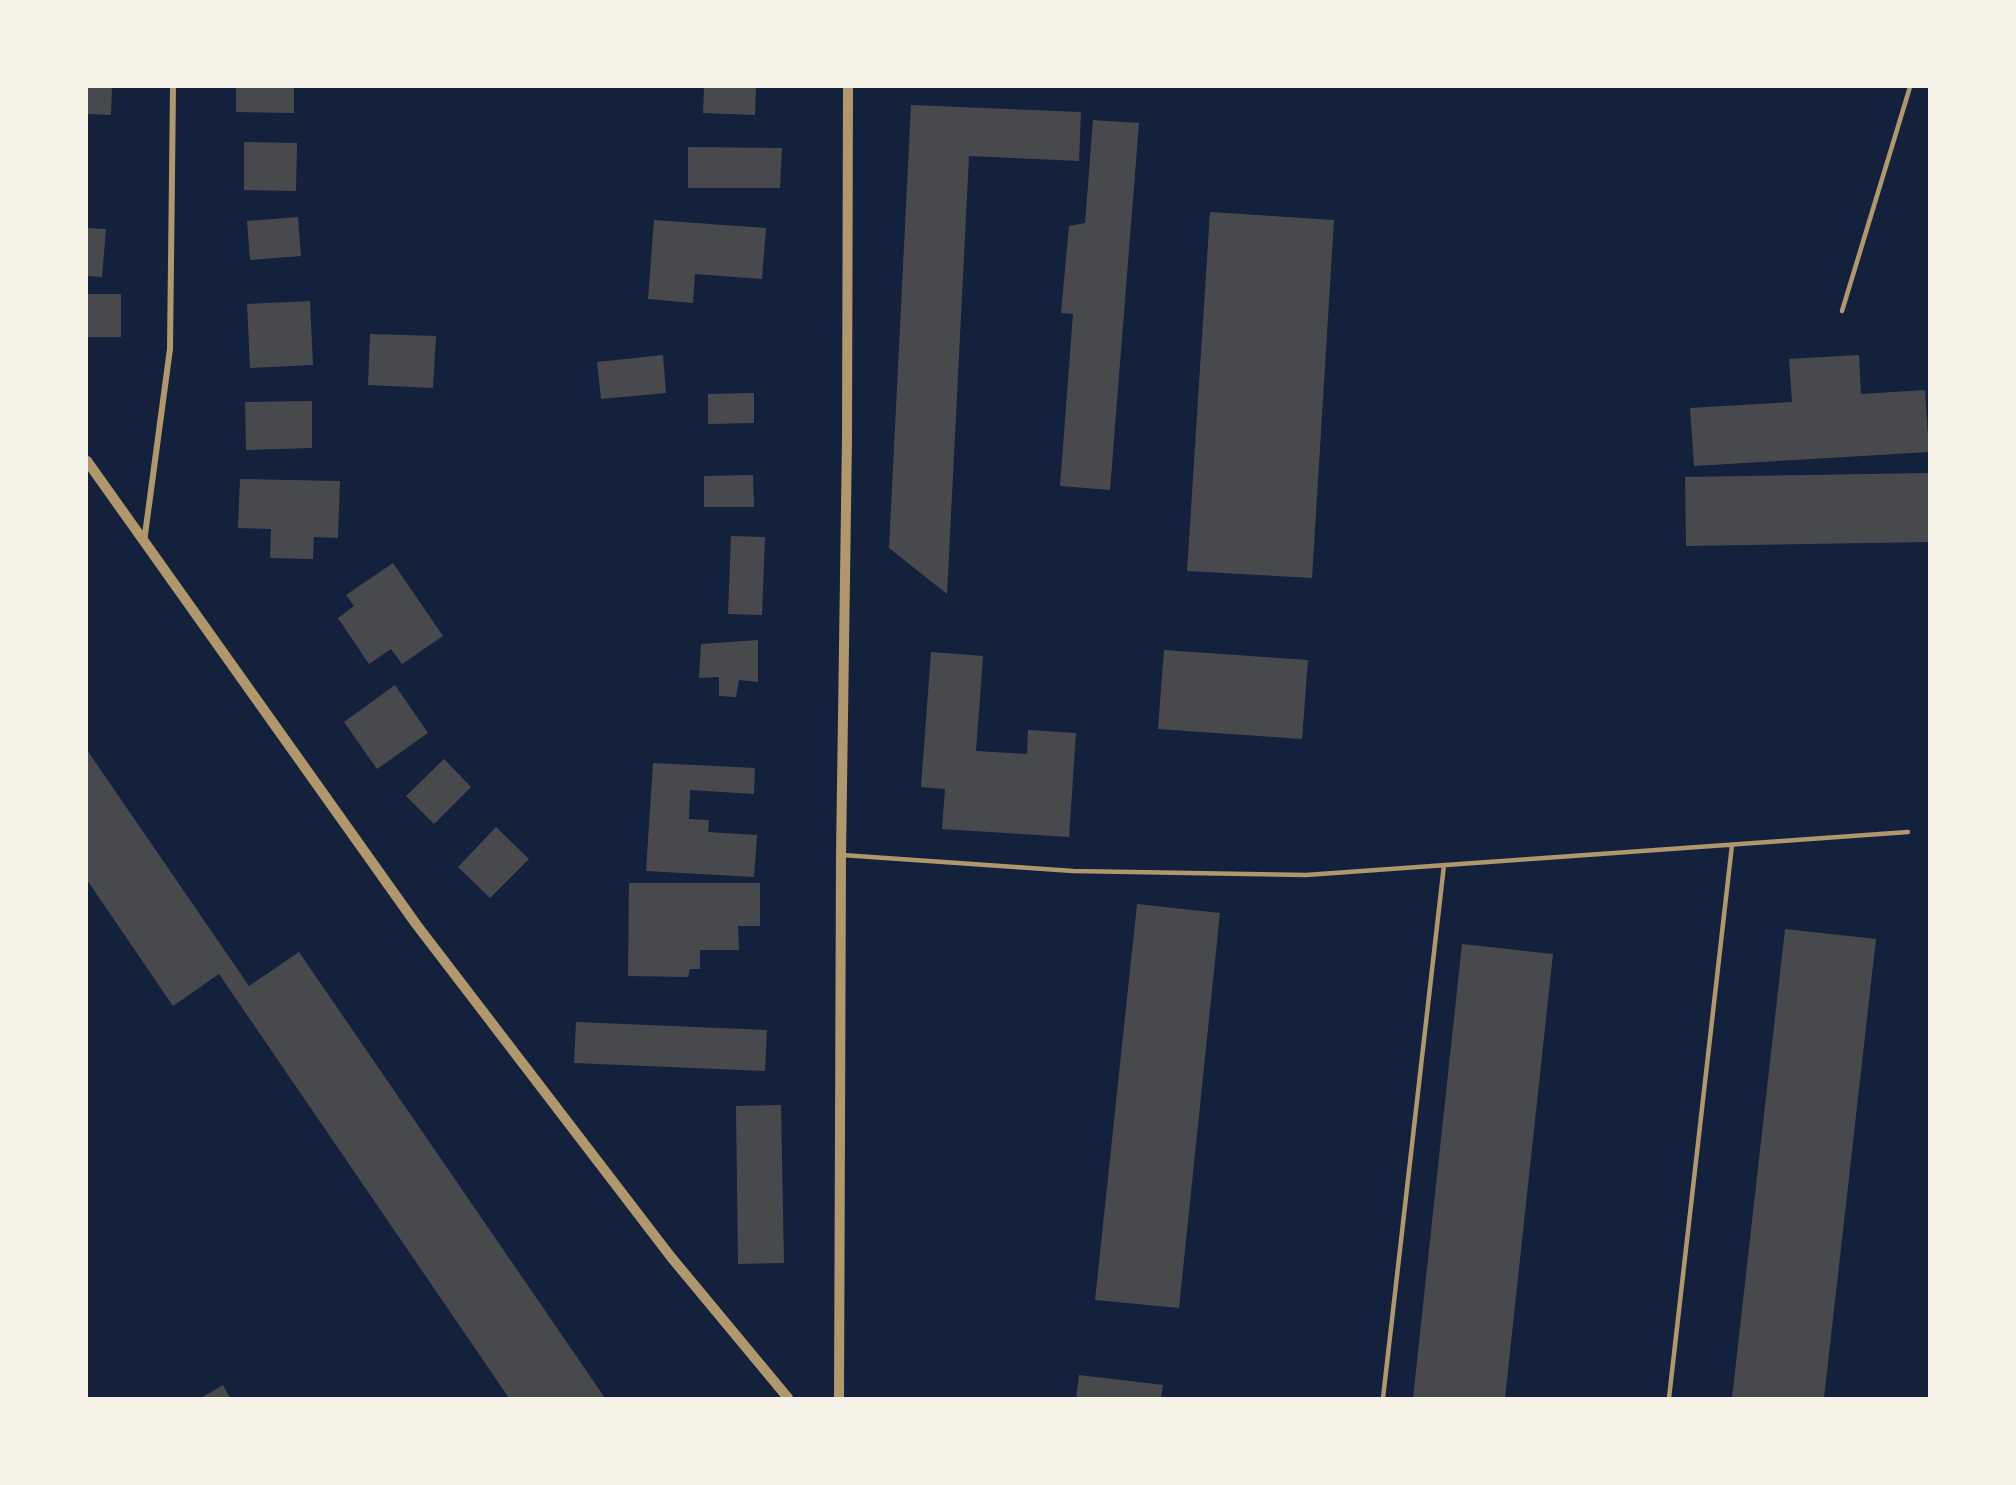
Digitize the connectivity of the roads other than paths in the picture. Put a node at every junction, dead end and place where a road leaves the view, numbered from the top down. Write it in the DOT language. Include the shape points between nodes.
graph roads {
  1 [pos="173,87"];
  2 [pos="848,87"];
  3 [pos="1910,87"];
  4 [pos="1842,311"];
  5 [pos="87,461"];
  6 [pos="144,542"];
  7 [pos="1908,831"];
  8 [pos="1732,845"];
  9 [pos="841,855"];
  10 [pos="1444,865"];
  11 [pos="788,1398"];
  12 [pos="839,1398"];
  13 [pos="1383,1398"];
  14 [pos="1669,1398"];
  1 -- 6 [label="street" via="170,349"];
  2 -- 9 [label="street"];
  3 -- 4 [label="lane"];
  5 -- 6 [label="street"];
  6 -- 11 [label="street" via="416,924 670,1257"];
  7 -- 8 [label="lane"];
  8 -- 10 [label="lane"];
  8 -- 14 [label="lane"];
  9 -- 10 [label="lane" via="1073,871 1306,875"];
  9 -- 12 [label="street"];
  10 -- 13 [label="lane"];
}
